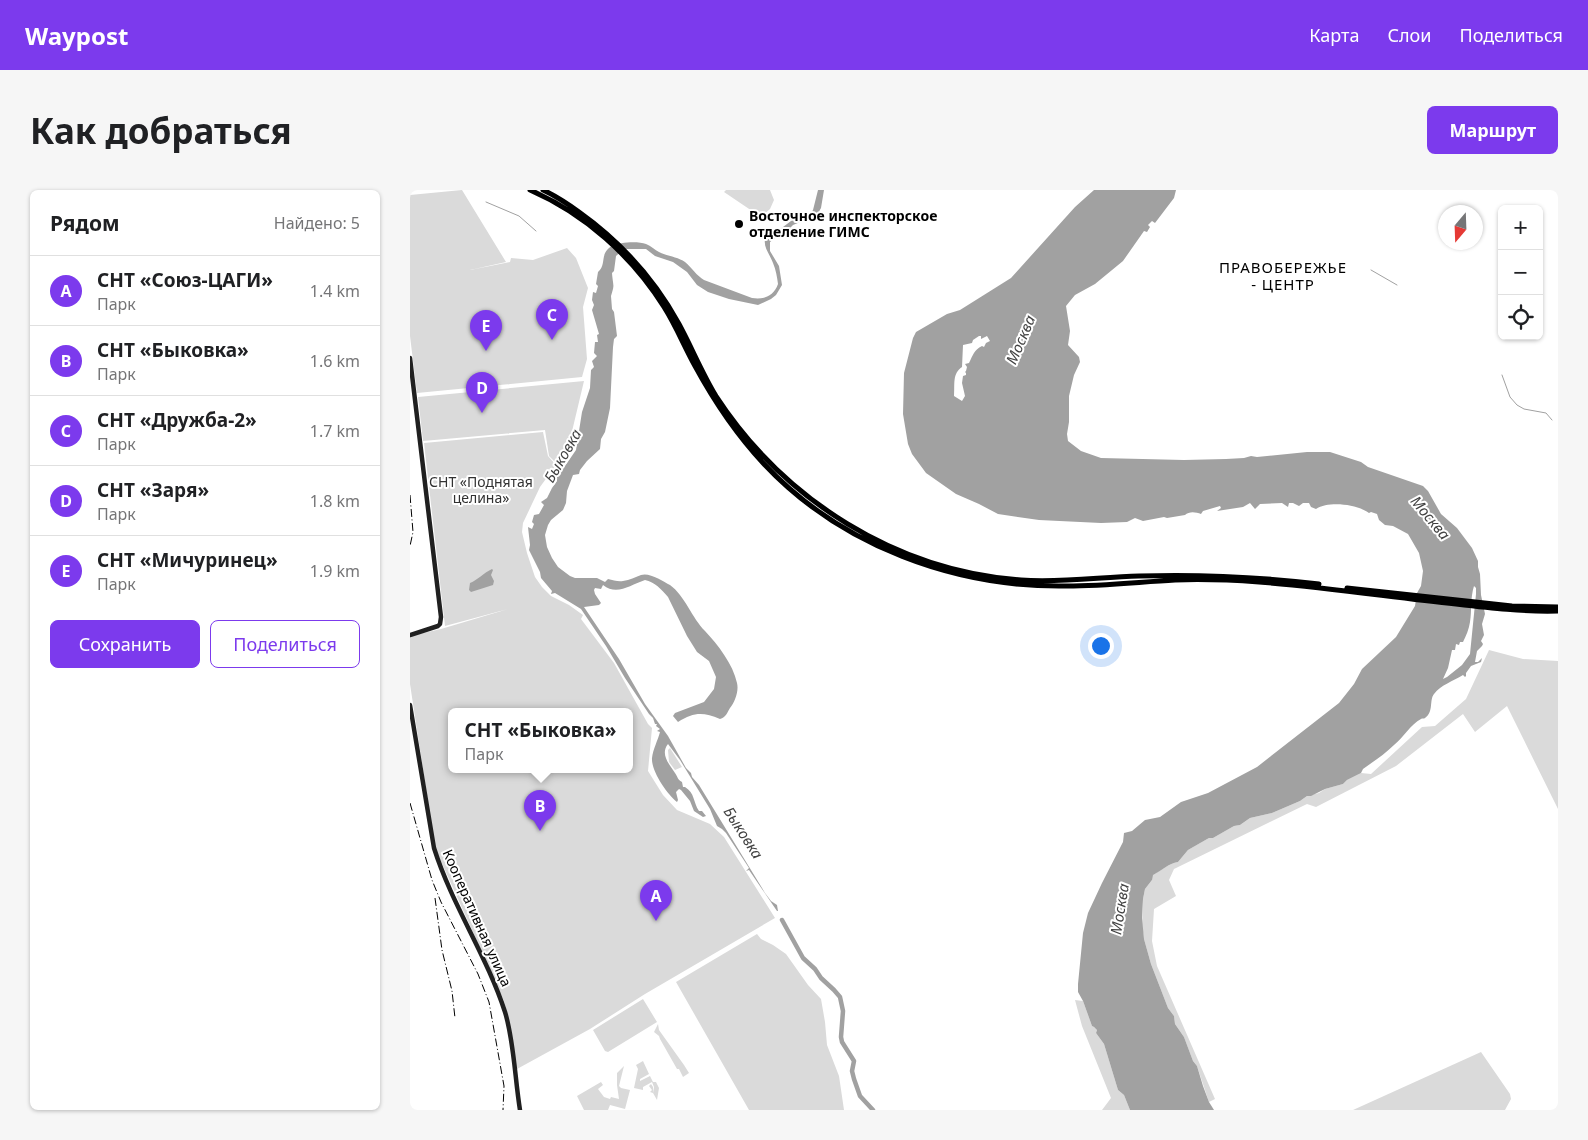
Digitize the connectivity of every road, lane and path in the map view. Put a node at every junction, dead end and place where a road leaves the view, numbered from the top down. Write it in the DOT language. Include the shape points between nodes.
graph roads {
  1 [pos="524,190"];
  2 [pos="530,190"];
  3 [pos="546,191"];
  4 [pos="552,200"];
  5 [pos="588,221"];
  6 [pos="410,358"];
  7 [pos="1558,607"];
  8 [pos="1548,609"];
  9 [pos="1558,611"];
  10 [pos="410,635"];
  11 [pos="410,705"];
  12 [pos="520,1110"];
  1 -- 4 [label="main road"];
  2 -- 4 [label="main road"];
  3 -- 5 [label="main road"];
  4 -- 5 [label="main road"];
  5 -- 8 [label="main road" via="637,268 662,305 713,398 752,450 785,485 809,504 884,550 932,568 999,583 1066,586 1217,580 1323,586 1466,605"];
  6 -- 10 [label="main road" via="441,620 435,628"];
  7 -- 8 [label="main road"];
  8 -- 9 [label="main road"];
  11 -- 12 [label="main road, Кооперативная улица" via="434,848 505,1013"];
}
